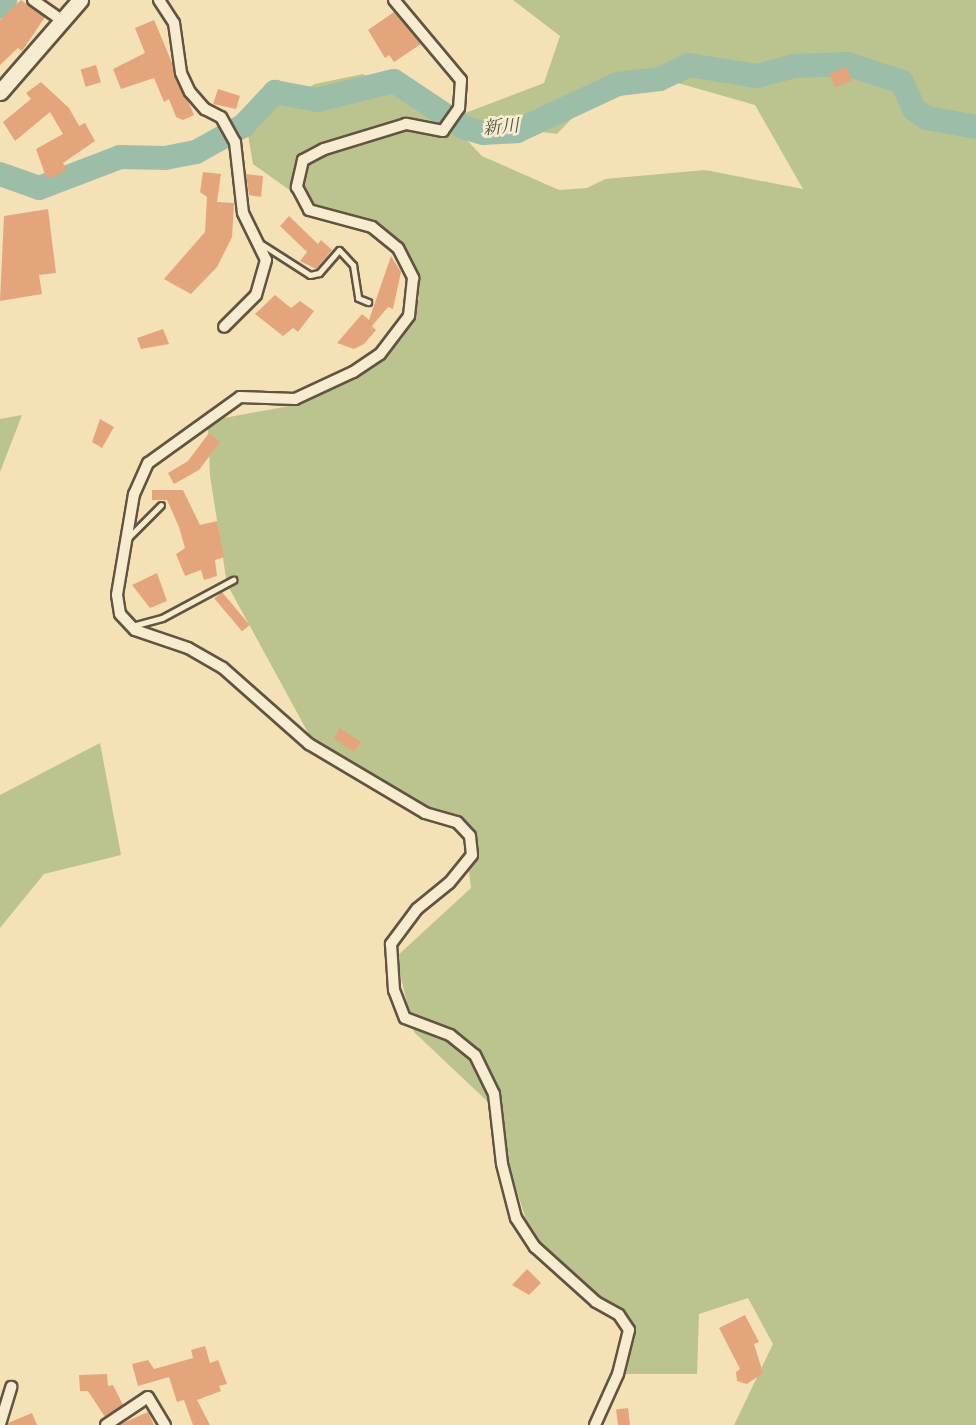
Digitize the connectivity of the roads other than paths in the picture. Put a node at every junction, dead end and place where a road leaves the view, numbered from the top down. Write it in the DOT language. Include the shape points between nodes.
graph roads {
  1 [pos="33,0"];
  2 [pos="80,0"];
  3 [pos="159,0"];
  4 [pos="394,0"];
  5 [pos="64,22"];
  6 [pos="0,92"];
  7 [pos="260,243"];
  8 [pos="368,302"];
  9 [pos="224,327"];
  10 [pos="161,505"];
  11 [pos="124,542"];
  12 [pos="232,580"];
  13 [pos="131,627"];
  14 [pos="11,1387"];
  15 [pos="0,1424"];
  16 [pos="106,1425"];
  17 [pos="165,1425"];
  18 [pos="595,1425"];
  1 -- 5 [label="street"];
  2 -- 5 [label="main road"];
  3 -- 7 [label="street" via="174,23 181,73 190,92 205,109 221,117 235,142 242,205"];
  4 -- 11 [label="street" via="461,80 459,108 443,131 406,124 324,149 303,160 297,188 309,210 372,227 398,248 413,278 409,316 380,354 353,372 295,399 240,397 148,463 137,480"];
  5 -- 6 [label="main road"];
  7 -- 8 [label="lane" via="310,275 319,273 339,250 353,265 358,298"];
  7 -- 9 [label="street" via="266,260 263,280 256,295"];
  10 -- 11 [label="lane"];
  11 -- 13 [label="street" via="117,595 120,614"];
  12 -- 13 [label="lane" via="162,618"];
  13 -- 18 [label="street" via="188,648 223,668 309,744 425,813 457,822 470,836 472,855 449,883 417,909 392,944 394,990 405,1018 450,1035 476,1055 494,1094 502,1164 516,1218 542,1254 596,1302 619,1314 629,1330 618,1374"];
  14 -- 15 [label="street"];
  16 -- 17 [label="street" via="148,1397"];
}
